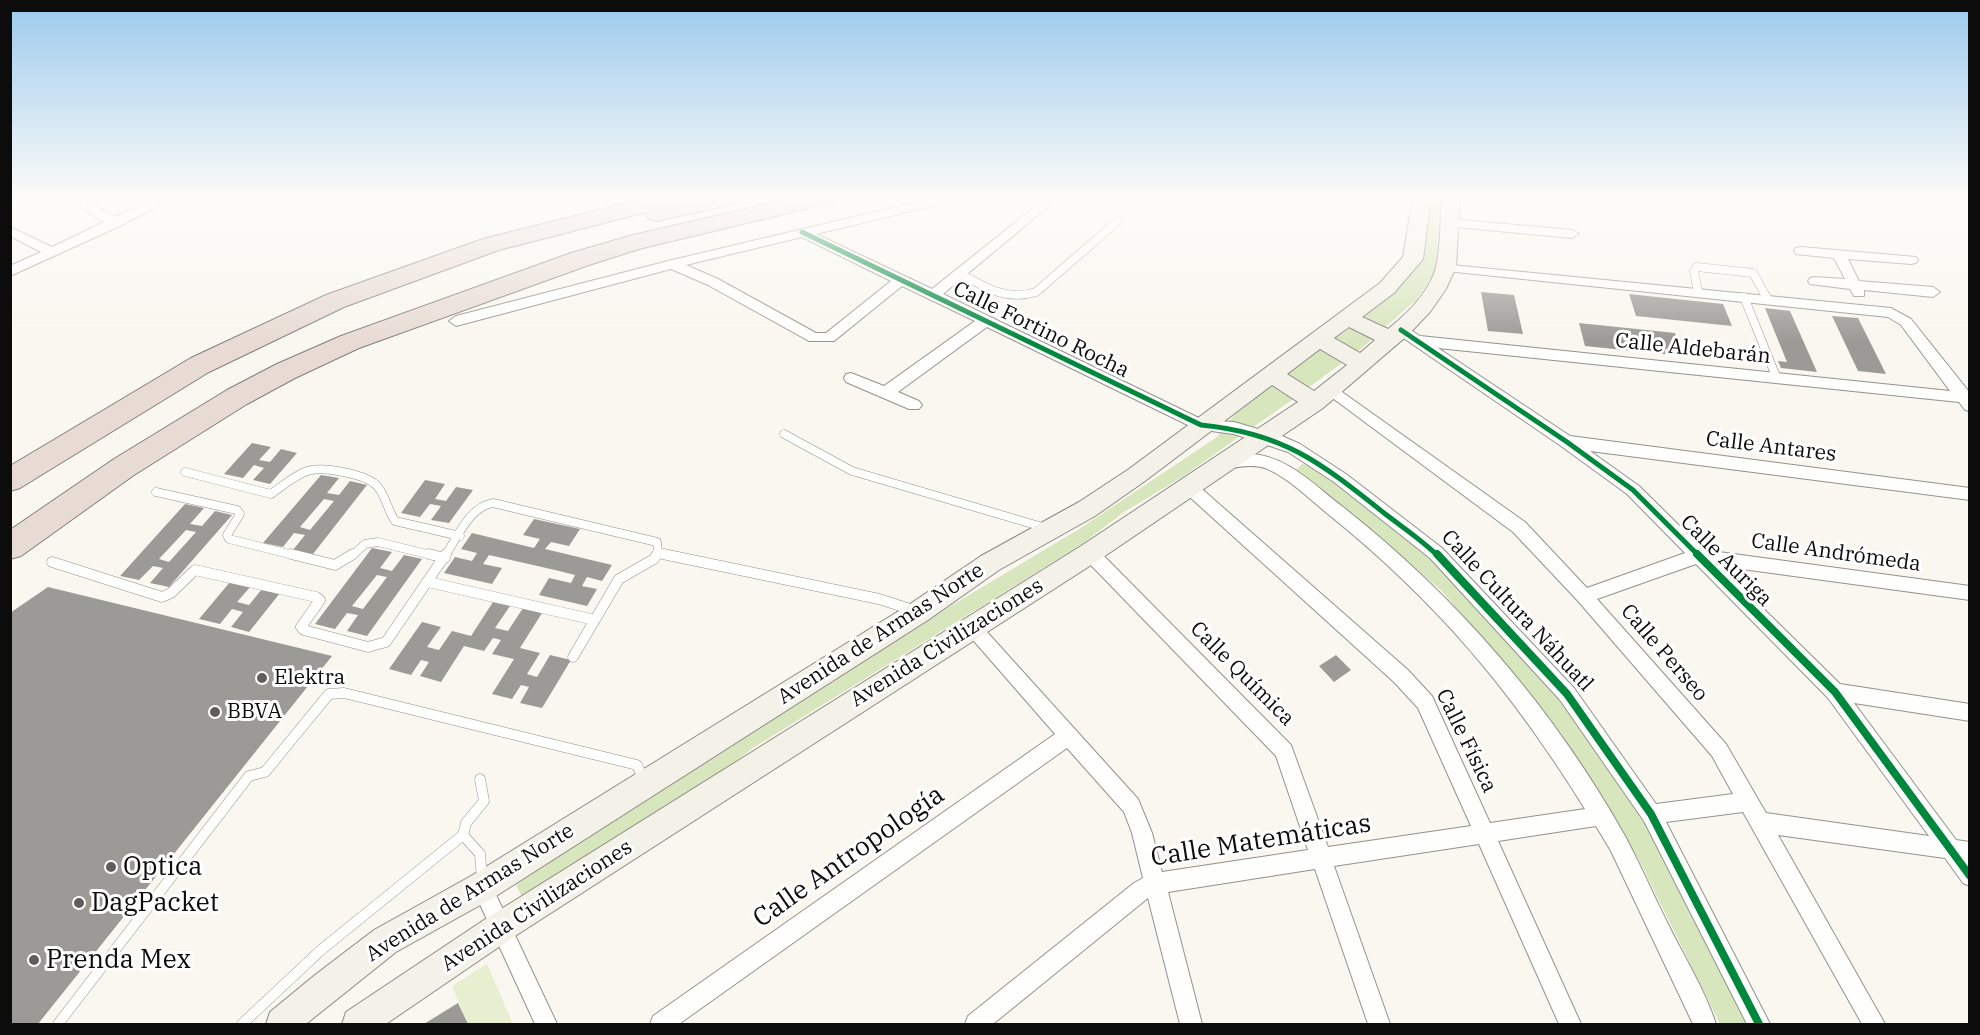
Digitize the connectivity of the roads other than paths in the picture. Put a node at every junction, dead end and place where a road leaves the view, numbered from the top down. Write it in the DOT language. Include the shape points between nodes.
graph roads {
  1 [pos="39,245"];
  2 [pos="67,245"];
  3 [pos="480,245"];
  4 [pos="487,245"];
  5 [pos="502,245"];
  6 [pos="518,245"];
  7 [pos="625,245"];
  8 [pos="748,245"];
  9 [pos="829,245"];
  10 [pos="996,245"];
  11 [pos="1090,245"];
  12 [pos="1415,245"];
  13 [pos="1447,245"];
  14 [pos="1801,250"];
  15 [pos="52,252"];
  16 [pos="1839,254"];
  17 [pos="457,256"];
  18 [pos="1911,260"];
  19 [pos="672,264"];
  20 [pos="1404,269"];
  21 [pos="10,272"];
  22 [pos="961,274"];
  23 [pos="1442,275"];
  24 [pos="901,280"];
  25 [pos="1815,281"];
  26 [pos="1855,286"];
  27 [pos="1698,292"];
  28 [pos="1933,292"];
  29 [pos="933,295"];
  30 [pos="1744,297"];
  31 [pos="1768,300"];
  32 [pos="1869,311"];
  33 [pos="1348,318"];
  34 [pos="456,321"];
  35 [pos="984,322"];
  36 [pos="1403,336"];
  37 [pos="1319,339"];
  38 [pos="1362,364"];
  39 [pos="1271,374"];
  40 [pos="851,378"];
  41 [pos="1777,379"];
  42 [pos="887,392"];
  43 [pos="1322,396"];
  44 [pos="1968,400"];
  45 [pos="914,405"];
  46 [pos="1201,425"];
  47 [pos="784,434"];
  48 [pos="1261,436"];
  49 [pos="1567,442"];
  50 [pos="1223,463"];
  51 [pos="185,472"];
  52 [pos="10,480"];
  53 [pos="1188,486"];
  54 [pos="156,492"];
  55 [pos="1970,494"];
  56 [pos="1050,528"];
  57 [pos="460,536"];
  58 [pos="10,547"];
  59 [pos="658,553"];
  60 [pos="1090,553"];
  61 [pos="1697,556"];
  62 [pos="445,558"];
  63 [pos="52,562"];
  64 [pos="428,582"];
  65 [pos="1970,593"];
  66 [pos="1584,596"];
  67 [pos="919,612"];
  68 [pos="595,620"];
  69 [pos="972,627"];
  70 [pos="573,657"];
  71 [pos="1835,692"];
  72 [pos="1970,712"];
  73 [pos="1070,735"];
  74 [pos="480,779"];
  75 [pos="645,784"];
  76 [pos="1748,802"];
  77 [pos="1651,814"];
  78 [pos="1601,816"];
  79 [pos="1758,822"];
  80 [pos="463,835"];
  81 [pos="1485,835"];
  82 [pos="1960,851"];
  83 [pos="1323,860"];
  84 [pos="1970,876"];
  85 [pos="1155,883"];
  86 [pos="482,887"];
  87 [pos="501,927"];
  88 [pos="58,1024"];
  89 [pos="242,1024"];
  90 [pos="282,1024"];
  91 [pos="358,1024"];
  92 [pos="546,1024"];
  93 [pos="661,1024"];
  94 [pos="976,1024"];
  95 [pos="1191,1024"];
  96 [pos="1379,1024"];
  97 [pos="1570,1024"];
  98 [pos="1706,1024"];
  99 [pos="1759,1024"];
  100 [pos="1874,1024"];
  1 -- 15 [label="street"];
  2 -- 15 [label="street"];
  3 -- 17 [label="highway"];
  4 -- 17 [label="highway"];
  5 -- 17 [label="highway"];
  6 -- 17 [label="highway"];
  7 -- 58 [label="highway" via="350,342 286,371 124,467"];
  8 -- 19 [label="street"];
  9 -- 24 [label="street, Calle Fortino Rocha"];
  10 -- 22 [label="street"];
  11 -- 22 [label="lane" via="1036,292 1023,297 1010,297"];
  12 -- 20 [label="main road, Avenida de Armas Norte" via="1413,259"];
  13 -- 23 [label="main road, Avenida Civilizaciones"];
  14 -- 16 [label="street"];
  15 -- 21 [label="street"];
  16 -- 18 [label="street"];
  16 -- 26 [label="street"];
  17 -- 52 [label="highway" via="335,301 243,343"];
  19 -- 24 [label="street" via="821,339 829,338"];
  19 -- 34 [label="street"];
  20 -- 23 [label="main road"];
  20 -- 33 [label="main road, Avenida de Armas Norte"];
  22 -- 29 [label="street"];
  23 -- 27 [label="street"];
  23 -- 36 [label="main road, Avenida Civilizaciones"];
  24 -- 29 [label="street, Calle Fortino Rocha"];
  25 -- 26 [label="street"];
  26 -- 28 [label="street"];
  26 -- 32 [label="street"];
  27 -- 30 [label="street"];
  27 -- 31 [label="lane" via="1694,271 1697,267 1753,273"];
  29 -- 35 [label="street, Calle Fortino Rocha"];
  30 -- 31 [label="street"];
  30 -- 41 [label="lane"];
  31 -- 32 [label="street"];
  32 -- 44 [label="street" via="1900,317"];
  33 -- 36 [label="main road"];
  33 -- 37 [label="main road, Avenida de Armas Norte"];
  35 -- 42 [label="street"];
  35 -- 46 [label="street, Calle Fortino Rocha"];
  36 -- 38 [label="main road, Avenida Civilizaciones"];
  36 -- 41 [label="street, Calle Aldebarán"];
  36 -- 49 [label="street, Calle Auriga"];
  37 -- 38 [label="main road"];
  37 -- 39 [label="main road, Avenida de Armas Norte"];
  38 -- 43 [label="main road, Avenida Civilizaciones"];
  39 -- 43 [label="main road"];
  39 -- 46 [label="main road, Avenida de Armas Norte"];
  40 -- 42 [label="street"];
  41 -- 44 [label="street, Calle Aldebarán"];
  42 -- 45 [label="street"];
  43 -- 48 [label="main road, Avenida Civilizaciones"];
  43 -- 66 [label="street, Calle Perseo" via="1519,527"];
  46 -- 48 [label="street, Calle Cultura Náhuatl"];
  46 -- 56 [label="main road, Avenida de Armas Norte" via="1129,481"];
  47 -- 56 [label="lane" via="852,471"];
  48 -- 50 [label="main road, Avenida Civilizaciones"];
  48 -- 77 [label="street, Calle Cultura Náhuatl" via="1294,448 1340,478 1436,553 1568,694"];
  49 -- 55 [label="street, Calle Antares"];
  49 -- 61 [label="street, Calle Auriga" via="1633,490"];
  50 -- 53 [label="main road, Avenida Civilizaciones"];
  50 -- 78 [label="street" via="1266,463 1290,477 1343,517 1426,590 1541,724"];
  51 -- 57 [label="lane" via="272,494 318,468 372,480 394,521"];
  53 -- 60 [label="main road, Avenida Civilizaciones"];
  53 -- 81 [label="street, Calle Física" via="1418,693"];
  54 -- 62 [label="lane" via="237,510 240,514 227,535 229,539 335,565 351,558 368,541"];
  56 -- 67 [label="main road, Avenida de Armas Norte"];
  57 -- 59 [label="lane" via="476,510 493,503 657,542"];
  57 -- 62 [label="lane"];
  59 -- 67 [label="lane" via="879,599"];
  59 -- 68 [label="lane" via="619,579"];
  60 -- 69 [label="main road, Avenida Civilizaciones"];
  60 -- 83 [label="street, Calle Química" via="1284,751"];
  61 -- 65 [label="street, Calle Andrómeda"];
  61 -- 66 [label="street"];
  61 -- 71 [label="street, Calle Auriga"];
  62 -- 64 [label="lane"];
  63 -- 64 [label="lane" via="162,597 189,574 201,570 316,597 320,600 301,627 304,630 368,647 386,642"];
  64 -- 68 [label="lane"];
  66 -- 76 [label="street, Calle Perseo" via="1719,750"];
  67 -- 75 [label="main road, Avenida de Armas Norte"];
  68 -- 70 [label="lane"];
  69 -- 73 [label="street"];
  69 -- 87 [label="main road, Avenida Civilizaciones"];
  71 -- 72 [label="street"];
  71 -- 82 [label="street, Calle Auriga"];
  73 -- 85 [label="street" via="1131,806"];
  73 -- 93 [label="street, Calle Antropología"];
  74 -- 80 [label="lane" via="484,801 466,823"];
  75 -- 86 [label="main road, Avenida de Armas Norte"];
  75 -- 88 [label="lane" via="637,765 344,693 329,694 265,772 249,776"];
  76 -- 77 [label="street"];
  76 -- 79 [label="street, Calle Perseo"];
  77 -- 99 [label="street, Calle Cultura Náhuatl"];
  78 -- 81 [label="street, Calle Matemáticas"];
  78 -- 98 [label="street"];
  79 -- 82 [label="street"];
  79 -- 100 [label="street, Calle Perseo"];
  80 -- 86 [label="lane" via="480,854"];
  80 -- 89 [label="lane" via="363,915"];
  81 -- 83 [label="street, Calle Matemáticas"];
  81 -- 97 [label="street, Calle Física"];
  82 -- 84 [label="street, Calle Auriga"];
  83 -- 85 [label="street, Calle Matemáticas"];
  83 -- 96 [label="street, Calle Química"];
  85 -- 94 [label="street, Calle Matemáticas" via="1141,890"];
  85 -- 95 [label="street"];
  86 -- 87 [label="street"];
  86 -- 90 [label="main road, Avenida de Armas Norte" via="385,941"];
  87 -- 91 [label="main road, Avenida Civilizaciones"];
  87 -- 92 [label="street"];
}
